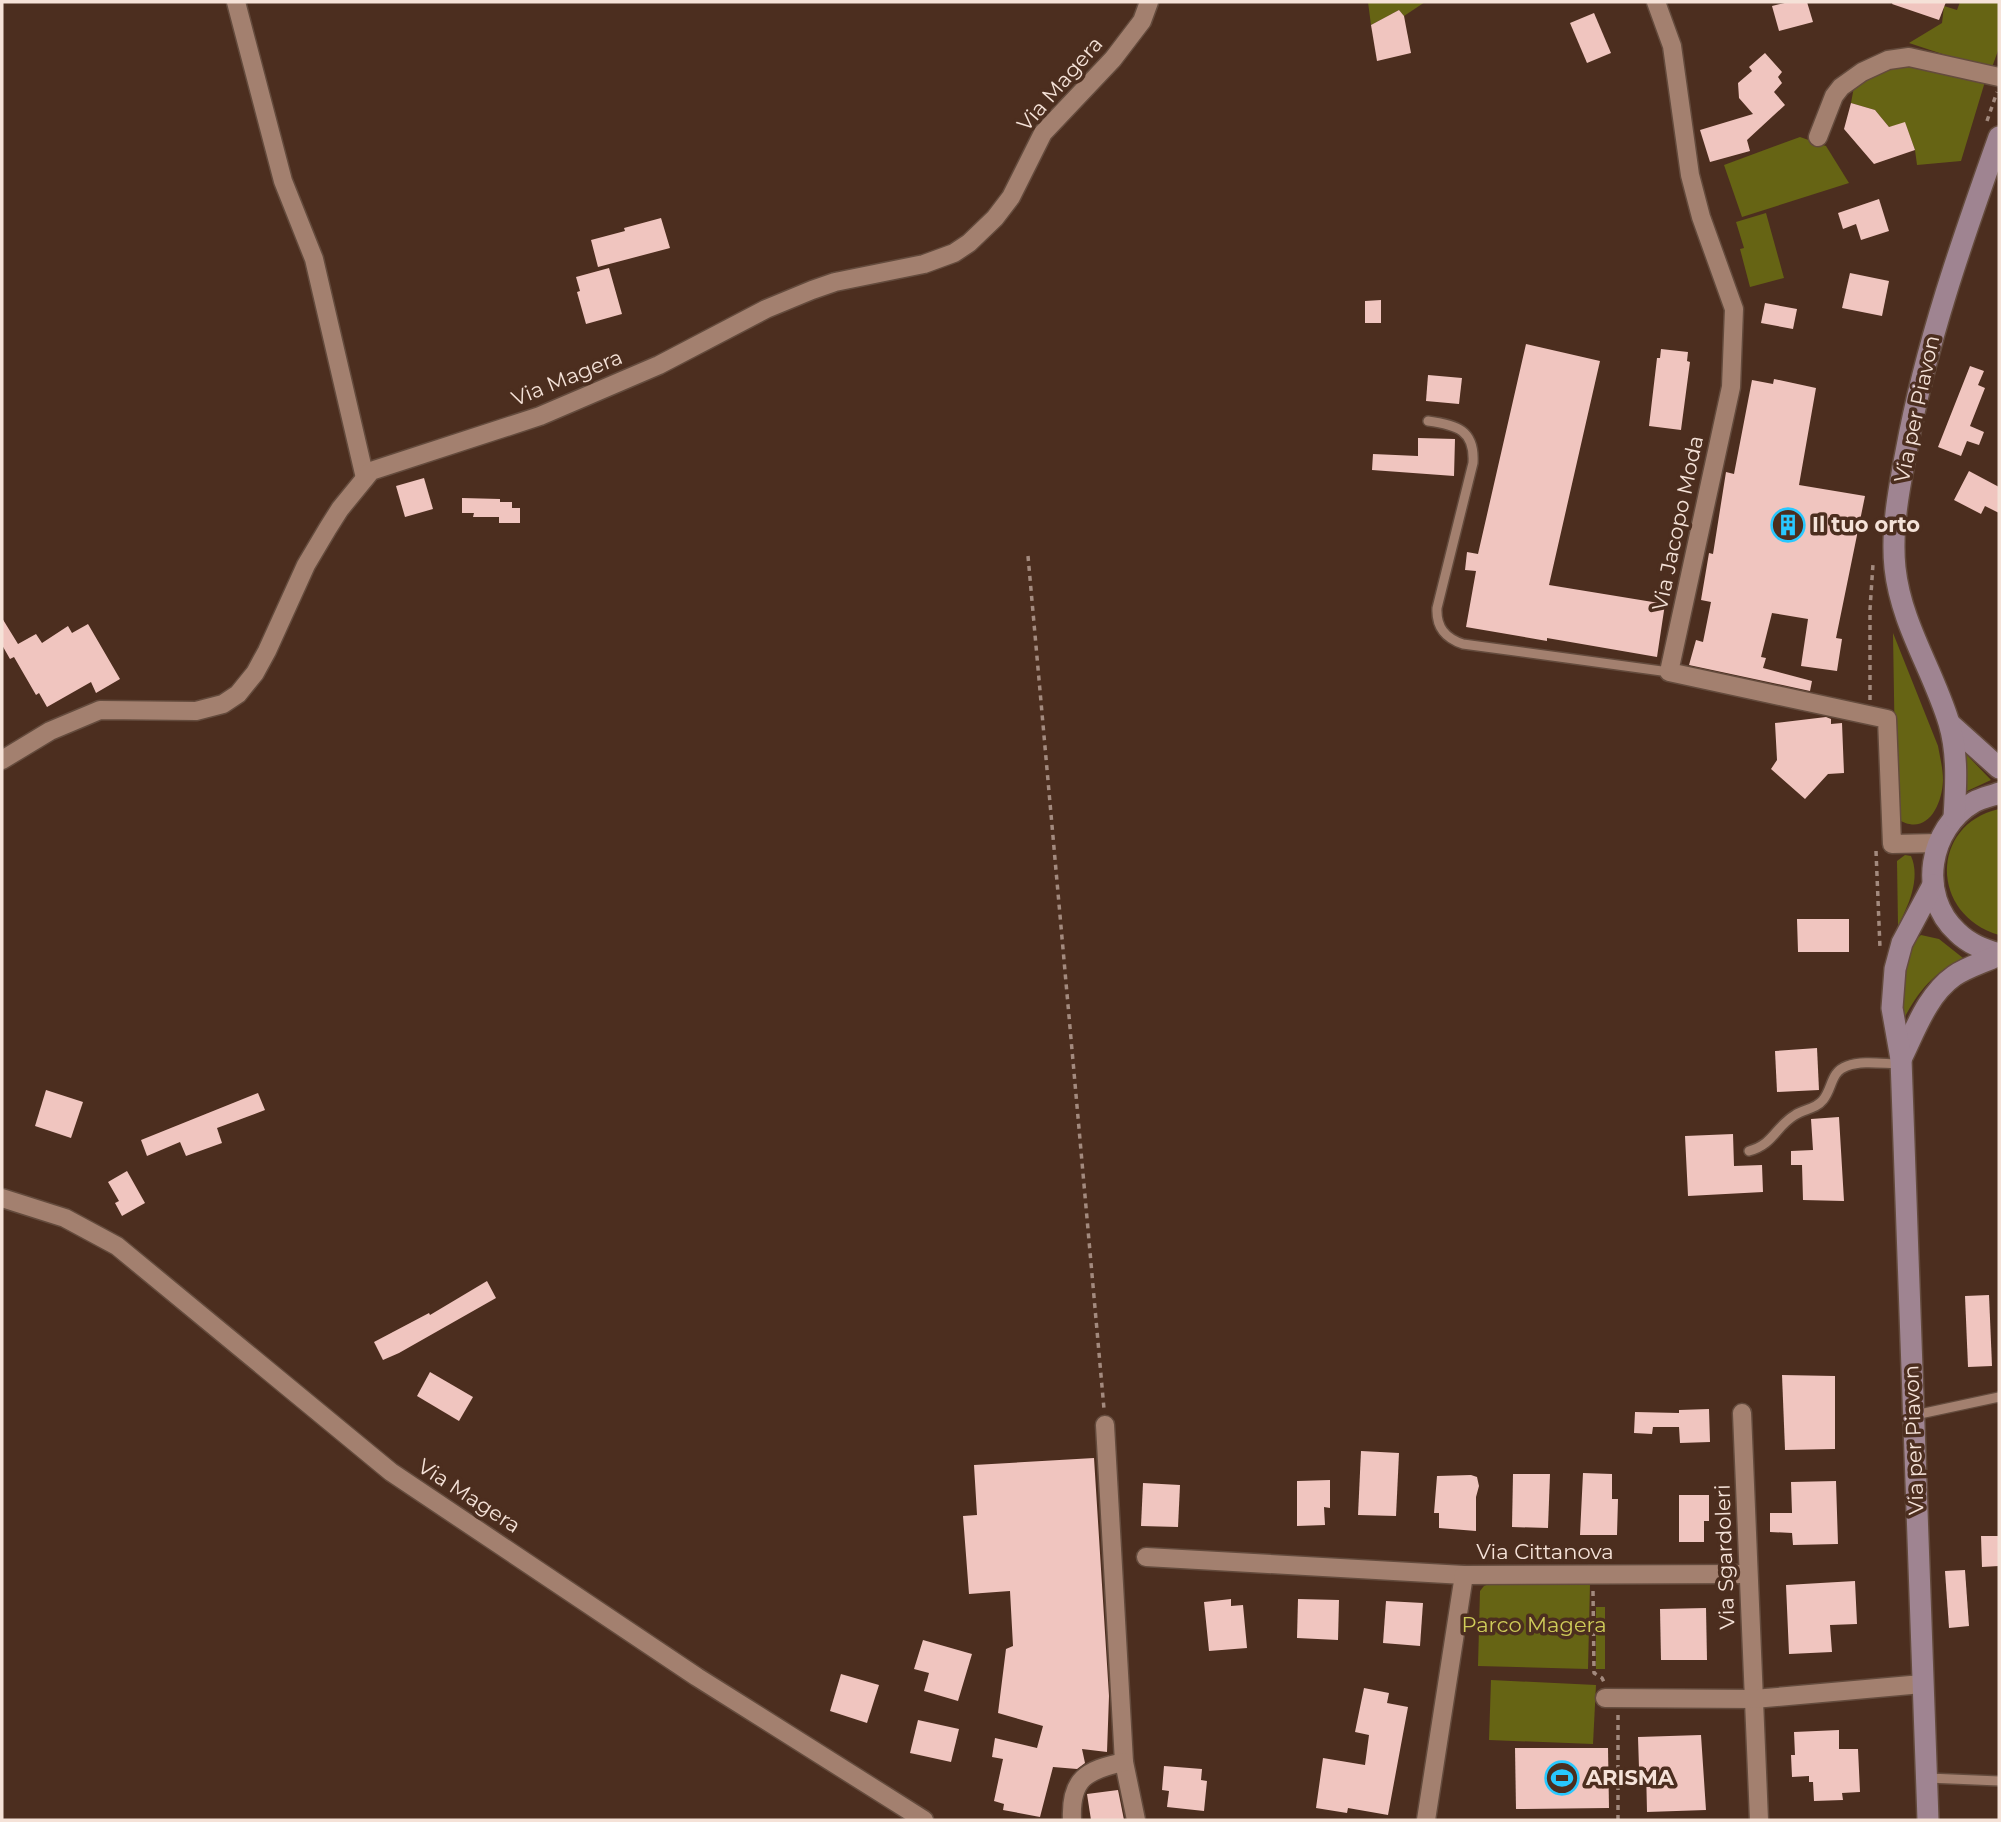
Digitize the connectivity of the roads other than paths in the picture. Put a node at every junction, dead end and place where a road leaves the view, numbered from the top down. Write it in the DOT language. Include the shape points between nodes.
graph roads {
  1 [pos="236,2"];
  2 [pos="1149,2"];
  3 [pos="1656,2"];
  4 [pos="1999,77"];
  5 [pos="1818,137"];
  6 [pos="1999,137"];
  7 [pos="1428,421"];
  8 [pos="365,478"];
  9 [pos="1669,672"];
  10 [pos="1950,724"];
  11 [pos="2,760"];
  12 [pos="1999,768"];
  13 [pos="1999,793"];
  14 [pos="1954,818"];
  15 [pos="1938,843"];
  16 [pos="1933,885"];
  17 [pos="1999,955"];
  18 [pos="1901,1062"];
  19 [pos="1749,1151"];
  20 [pos="2,1198"];
  21 [pos="1999,1397"];
  22 [pos="1742,1413"];
  23 [pos="1913,1415"];
  24 [pos="1105,1425"];
  25 [pos="1146,1557"];
  26 [pos="1748,1574"];
  27 [pos="1464,1575"];
  28 [pos="1923,1684"];
  29 [pos="1605,1698"];
  30 [pos="1754,1699"];
  31 [pos="1124,1762"];
  32 [pos="1926,1777"];
  33 [pos="1999,1781"];
  34 [pos="924,1820"];
  35 [pos="1072,1820"];
  36 [pos="1136,1820"];
  37 [pos="1426,1820"];
  38 [pos="1759,1820"];
  39 [pos="1928,1820"];
  1 -- 8 [label="street" via="283,181 314,259"];
  2 -- 8 [label="street, Via Magera" via="1114,59 1043,133 1004,206 970,243 954,253 924,264 835,282 794,297 659,365 540,416 371,471"];
  3 -- 9 [label="street, Via Jacopo Moda" via="1672,46 1690,175 1734,309 1731,387"];
  4 -- 5 [label="street" via="1909,57 1888,60 1841,87"];
  6 -- 10 [label="street, Via per Piavon" via="1955,258 1926,359 1895,530 1895,566 1904,611"];
  7 -- 9 [label="lane" via="1456,426 1465,432 1474,451 1437,608 1444,634 1463,644"];
  8 -- 11 [label="street, Via Magera" via="317,547 267,651 238,694 223,704 196,710 100,710 50,730"];
  9 -- 15 [label="street" via="1887,719 1892,844"];
  10 -- 12 [label="street, Via per Piavon"];
  10 -- 14 [label="street, Via per Piavon" via="1957,776"];
  13 -- 14 [label="street" via="1975,801"];
  14 -- 15 [label="street"];
  15 -- 16 [label="street"];
  16 -- 17 [label="street" via="1940,910 1955,931 1976,947"];
  16 -- 18 [label="street, Via per Piavon" via="1902,943 1895,970 1892,1007"];
  17 -- 18 [label="street, Via per Piavon" via="1955,975 1937,991"];
  18 -- 19 [label="lane" via="1861,1063 1840,1069 1820,1104 1794,1115 1771,1140"];
  18 -- 23 [label="street, Via per Piavon"];
  20 -- 34 [label="street, Via Magera" via="65,1218 117,1246 391,1472 697,1677"];
  21 -- 23 [label="lane"];
  22 -- 26 [label="street, Via Sgardoleri"];
  23 -- 28 [label="street, Via per Piavon"];
  24 -- 31 [label="street"];
  25 -- 27 [label="street"];
  26 -- 27 [label="street, Via Cittanova"];
  26 -- 30 [label="street, Via Sgardoleri"];
  27 -- 37 [label="street, Via Cittanova"];
  28 -- 30 [label="street"];
  28 -- 32 [label="street, Via per Piavon"];
  29 -- 30 [label="street"];
  30 -- 38 [label="street, Via Sgardoleri"];
  31 -- 35 [label="street" via="1098,1768 1080,1781 1071,1801"];
  31 -- 36 [label="street"];
  32 -- 33 [label="lane"];
  32 -- 39 [label="street, Via per Piavon"];
}
